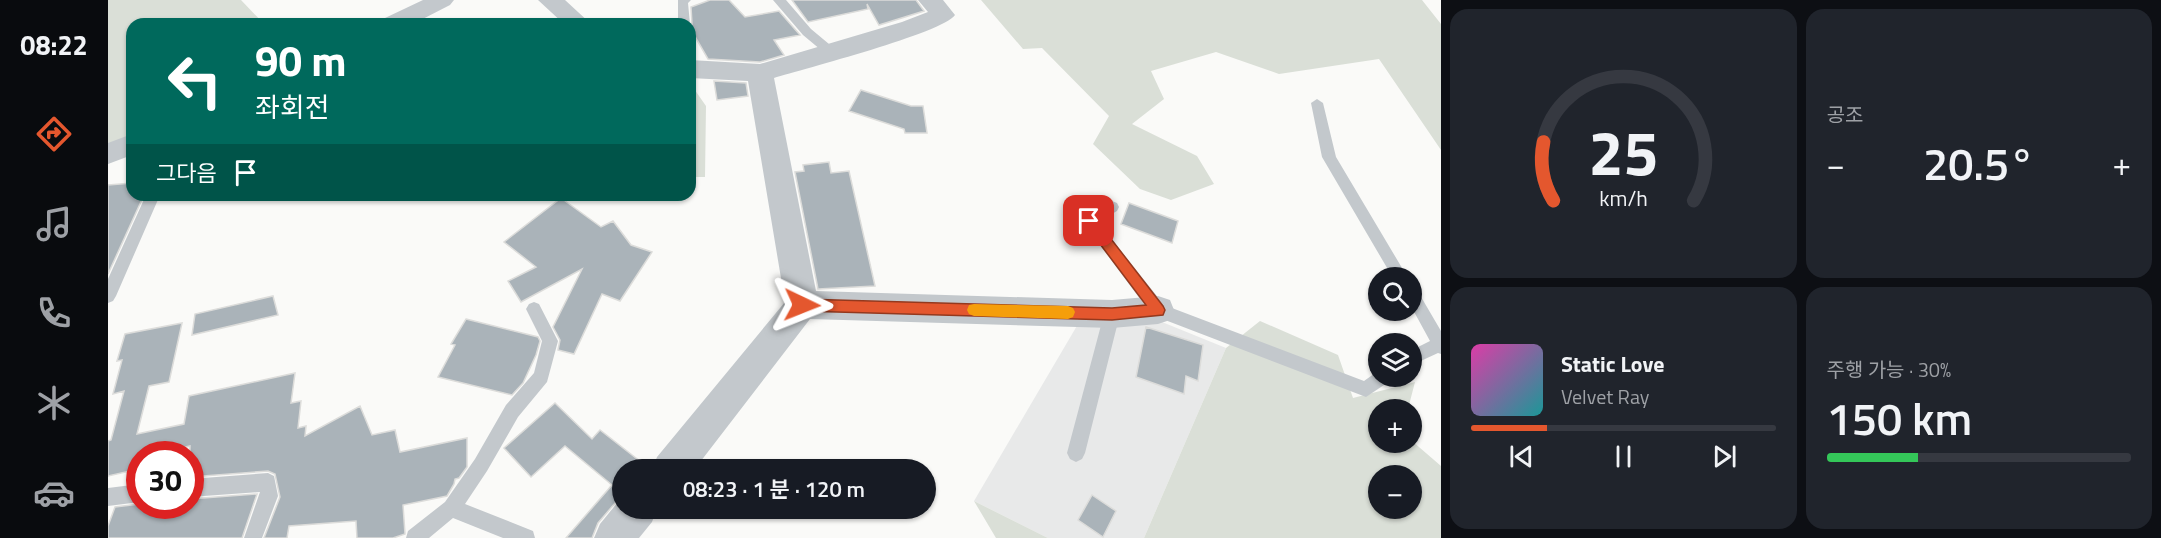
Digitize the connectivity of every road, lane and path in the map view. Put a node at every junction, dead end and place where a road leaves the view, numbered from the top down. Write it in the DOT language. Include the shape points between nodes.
graph roads {
  1 [pos="442,0"];
  2 [pos="550,0"];
  3 [pos="684,0"];
  4 [pos="779,0"];
  5 [pos="930,0"];
  6 [pos="406,18"];
  7 [pos="572,18"];
  8 [pos="683,18"];
  9 [pos="831,52"];
  10 [pos="696,69"];
  11 [pos="760,73"];
  12 [pos="1317,103"];
  13 [pos="126,146"];
  14 [pos="108,154"];
  15 [pos="150,201"];
  16 [pos="1112,207"];
  17 [pos="1394,267"];
  18 [pos="108,296"];
  19 [pos="802,305"];
  20 [pos="534,309"];
  21 [pos="1158,310"];
  22 [pos="1422,313"];
  23 [pos="1112,314"];
  24 [pos="1441,345"];
  25 [pos="1422,354"];
  26 [pos="1369,387"];
  27 [pos="1076,453"];
  28 [pos="679,459"];
  29 [pos="204,487"];
  30 [pos="126,495"];
  31 [pos="108,497"];
  32 [pos="451,508"];
  33 [pos="629,519"];
  34 [pos="253,538"];
  35 [pos="415,538"];
  36 [pos="526,538"];
  37 [pos="614,538"];
  1 -- 6 [label="street"];
  2 -- 7 [label="street"];
  3 -- 8 [label="lane"];
  4 -- 9 [label="lane"];
  5 -- 9 [label="street" via="943,15"];
  9 -- 11 [label="street"];
  10 -- 11 [label="street"];
  11 -- 19 [label="street"];
  12 -- 17 [label="lane" via="1329,157"];
  13 -- 14 [label="street"];
  15 -- 18 [label="lane"];
  16 -- 21 [label="lane" via="1089,221"];
  19 -- 23 [label="street"];
  19 -- 28 [label="street"];
  20 -- 32 [label="lane" via="550,340 541,376 512,411"];
  21 -- 23 [label="street"];
  21 -- 26 [label="lane"];
  22 -- 24 [label="lane"];
  23 -- 27 [label="lane"];
  24 -- 25 [label="lane"];
  29 -- 34 [label="lane" via="268,483 269,496"];
  30 -- 31 [label="lane"];
  32 -- 35 [label="lane"];
  32 -- 36 [label="lane"];
  33 -- 37 [label="street"];
}
